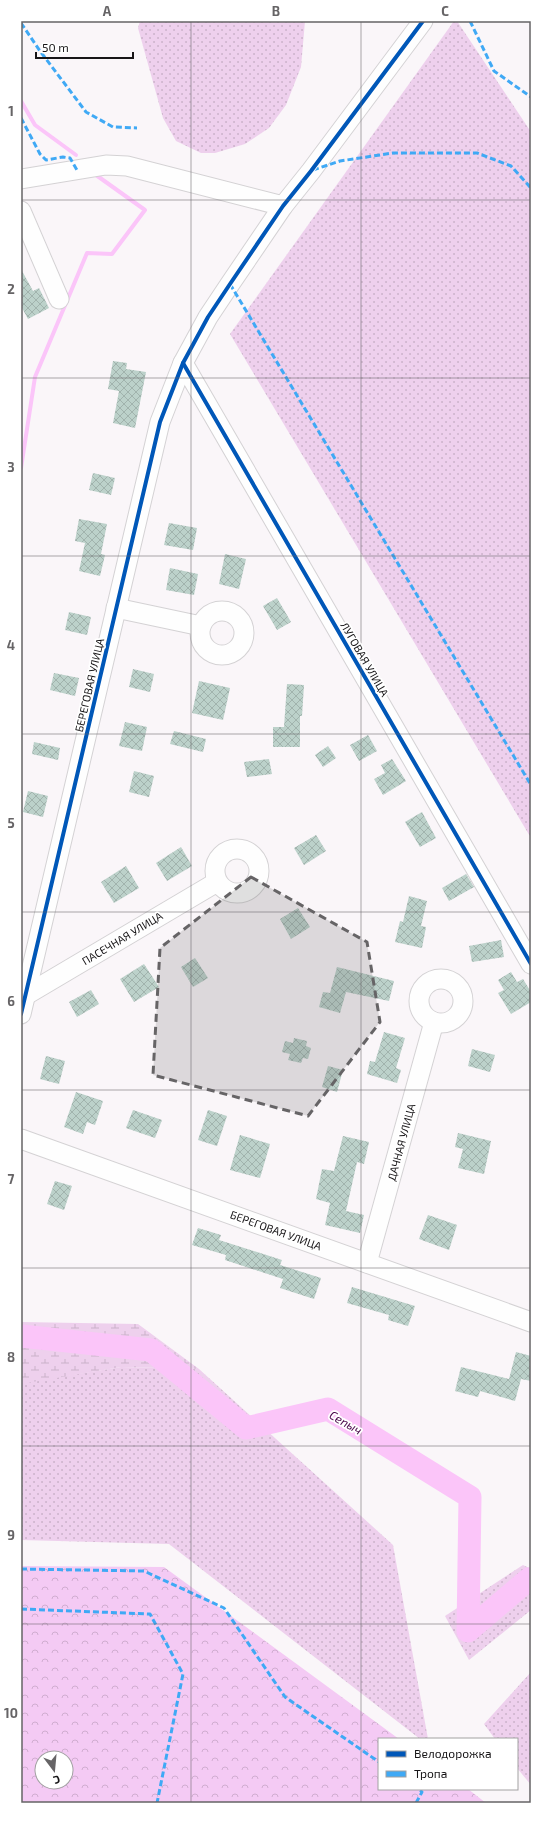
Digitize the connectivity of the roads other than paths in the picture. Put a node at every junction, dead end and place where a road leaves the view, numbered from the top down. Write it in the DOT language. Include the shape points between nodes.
graph roads {
  1 [pos="423,21"];
  2 [pos="21,179"];
  3 [pos="283,206"];
  4 [pos="21,211"];
  5 [pos="59,299"];
  6 [pos="183,363"];
  7 [pos="116,608"];
  8 [pos="201,626"];
  9 [pos="217,882"];
  10 [pos="531,964"];
  11 [pos="26,995"];
  12 [pos="21,1014"];
  13 [pos="434,1022"];
  14 [pos="21,1139"];
  15 [pos="367,1263"];
  16 [pos="531,1322"];
  1 -- 3 [label="street, БЕРЕГОВАЯ УЛИЦА"];
  2 -- 3 [label="street" via="106,165 127,166"];
  3 -- 6 [label="street, БЕРЕГОВАЯ УЛИЦА" via="208,316"];
  4 -- 5 [label="street"];
  6 -- 7 [label="street, БЕРЕГОВАЯ УЛИЦА" via="160,422"];
  6 -- 10 [label="street, ЛУГОВАЯ УЛИЦА"];
  7 -- 8 [label="street"];
  7 -- 11 [label="street, БЕРЕГОВАЯ УЛИЦА"];
  9 -- 11 [label="street, ПАСЕЧНАЯ УЛИЦА"];
  11 -- 12 [label="street, БЕРЕГОВАЯ УЛИЦА"];
  13 -- 15 [label="street, ДАЧНАЯ УЛИЦА"];
  14 -- 15 [label="street, БЕРЕГОВАЯ УЛИЦА"];
  15 -- 16 [label="street, БЕРЕГОВАЯ УЛИЦА"];
}
